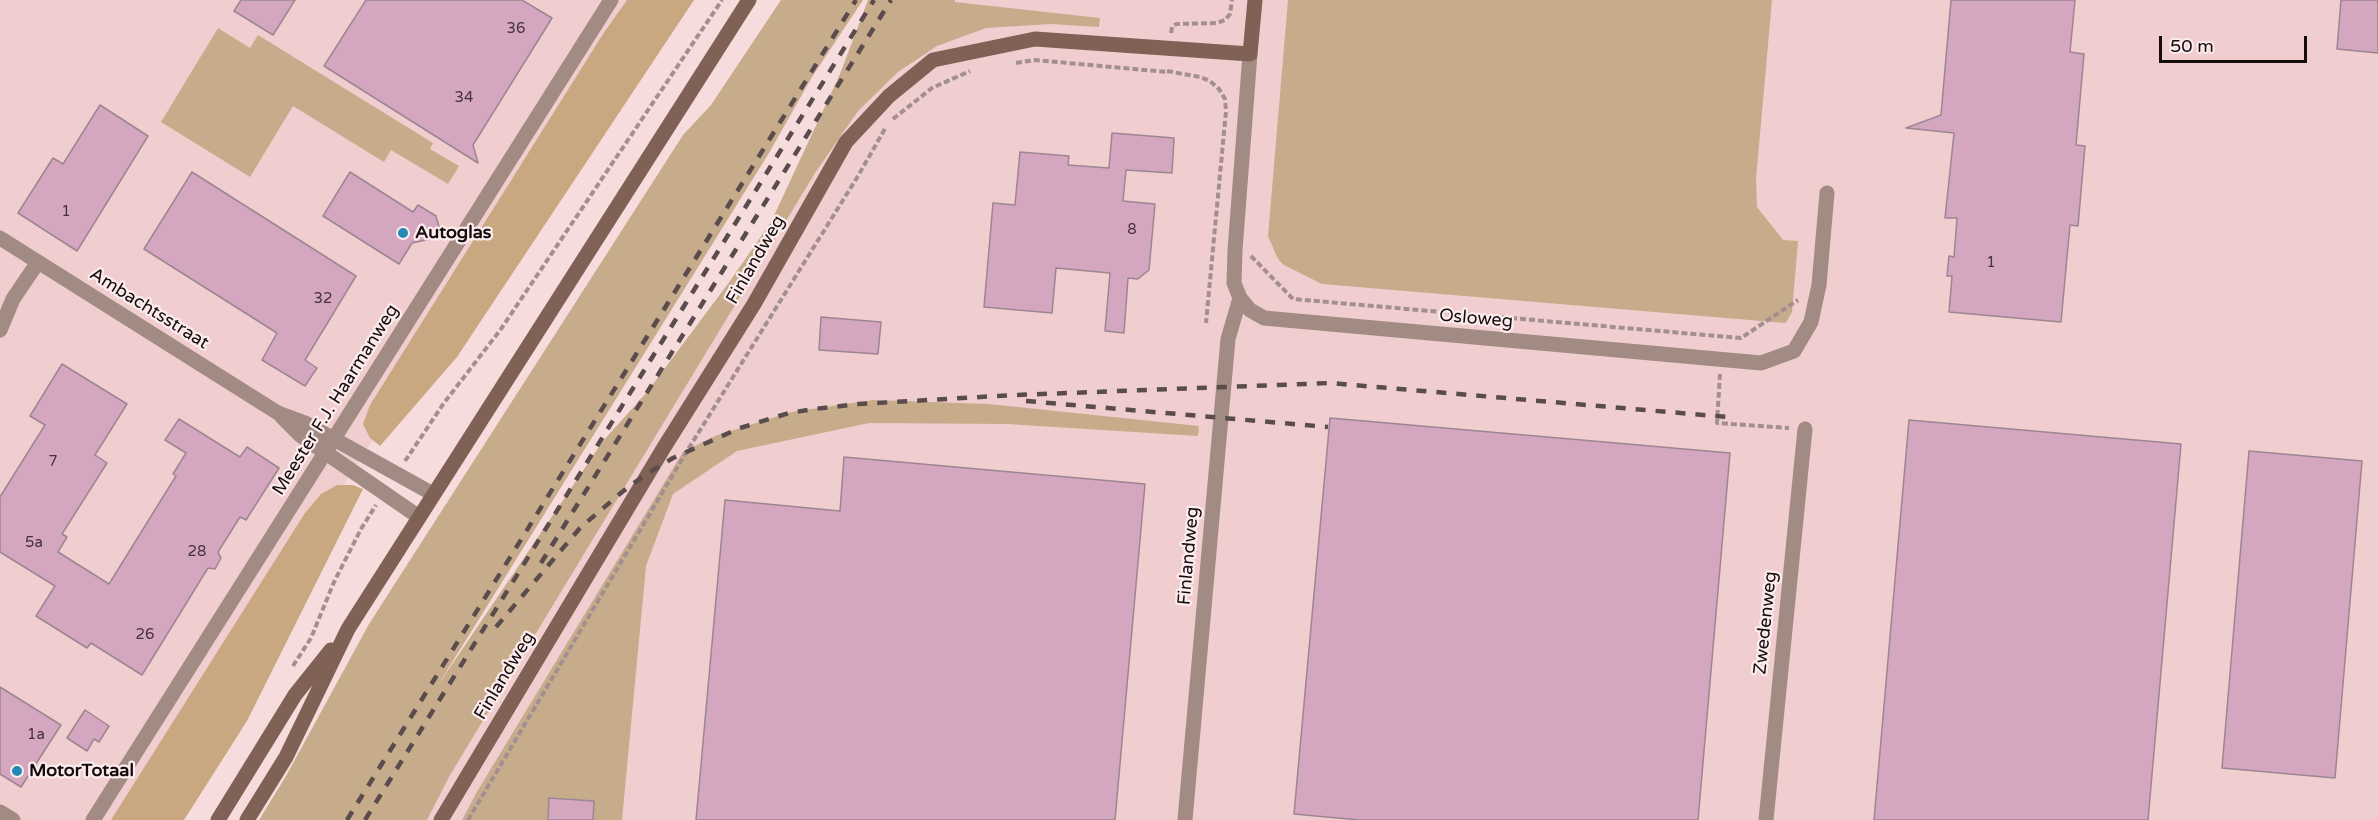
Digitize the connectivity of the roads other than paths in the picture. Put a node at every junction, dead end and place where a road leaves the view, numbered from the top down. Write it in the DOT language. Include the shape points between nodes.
graph roads {
  1 [pos="611,0"];
  2 [pos="749,0"];
  3 [pos="1255,0"];
  4 [pos="1250,54"];
  5 [pos="1827,193"];
  6 [pos="0,238"];
  7 [pos="38,262"];
  8 [pos="1240,298"];
  9 [pos="0,330"];
  10 [pos="278,413"];
  11 [pos="1805,429"];
  12 [pos="335,439"];
  13 [pos="326,453"];
  14 [pos="433,495"];
  15 [pos="418,517"];
  16 [pos="348,629"];
  17 [pos="0,812"];
  18 [pos="13,820"];
  19 [pos="93,820"];
  20 [pos="218,820"];
  21 [pos="247,820"];
  22 [pos="441,820"];
  23 [pos="1185,820"];
  24 [pos="1766,820"];
  1 -- 12 [label="street, Meester F.J. Haarmanweg"];
  2 -- 14 [label="street"];
  3 -- 4 [label="street"];
  4 -- 8 [label="street" via="1235,250 1234,283"];
  4 -- 22 [label="street, Finlandweg" via="1035,39 933,60 889,96 846,142 754,304"];
  5 -- 8 [label="street, Osloweg" via="1820,285 1811,322 1794,351 1761,363 1280,321 1250,310"];
  6 -- 7 [label="street, Ambachtsstraat"];
  7 -- 9 [label="street" via="13,299"];
  7 -- 10 [label="street, Ambachtsstraat"];
  8 -- 23 [label="street, Finlandweg" via="1228,339"];
  10 -- 12 [label="street, Ambachtsstraat"];
  10 -- 13 [label="street, Ambachtsstraat"];
  11 -- 24 [label="street, Zwedenweg"];
  12 -- 13 [label="street, Meester F.J. Haarmanweg"];
  12 -- 14 [label="street, Ambachtsstraat"];
  13 -- 15 [label="street, Ambachtsstraat"];
  13 -- 19 [label="street, Meester F.J. Haarmanweg"];
  14 -- 15 [label="street"];
  15 -- 16 [label="street"];
  16 -- 20 [label="street" via="295,695"];
  16 -- 21 [label="street" via="286,757"];
  17 -- 18 [label="street"];
}
